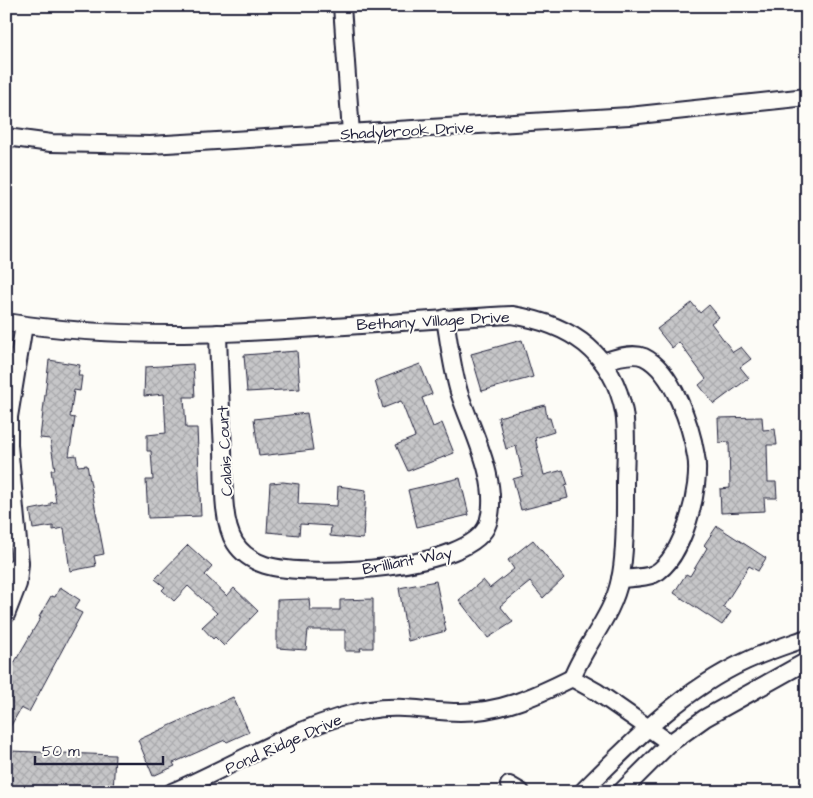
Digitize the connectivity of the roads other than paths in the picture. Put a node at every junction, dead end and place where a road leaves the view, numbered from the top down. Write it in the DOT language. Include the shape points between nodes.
graph roads {
  1 [pos="342,6"];
  2 [pos="807,97"];
  3 [pos="350,133"];
  4 [pos="6,137"];
  5 [pos="445,318"];
  6 [pos="6,322"];
  7 [pos="24,325"];
  8 [pos="218,333"];
  9 [pos="603,362"];
  10 [pos="254,560"];
  11 [pos="20,564"];
  12 [pos="6,574"];
  13 [pos="620,579"];
  14 [pos="6,615"];
  15 [pos="807,638"];
  16 [pos="807,661"];
  17 [pos="572,678"];
  18 [pos="647,728"];
  19 [pos="670,743"];
  20 [pos="172,792"];
  21 [pos="582,792"];
  22 [pos="621,792"];
  1 -- 3 [label="street"];
  2 -- 3 [label="street, Shadybrook Drive" via="629,116"];
  3 -- 4 [label="street, Shadybrook Drive" via="150,145 51,143"];
  5 -- 8 [label="street, Bethany Village Drive"];
  5 -- 9 [label="street, Bethany Village Drive" via="512,315 539,319 576,336"];
  5 -- 10 [label="street, Brilliant Way" via="459,392 487,475 490,513 482,535 463,549 382,567 326,572 295,570"];
  6 -- 7 [label="street, Bethany Village Drive"];
  7 -- 8 [label="street, Bethany Village Drive" via="123,335"];
  7 -- 11 [label="street" via="9,417"];
  8 -- 10 [label="street, Calais Court" via="230,531 243,553"];
  9 -- 13 [label="street, Bethany Village Drive" via="617,388 624,412 625,506"];
  9 -- 13 [label="street" via="621,356 643,357 665,375 685,415 697,458 693,504 684,536 672,557 655,574"];
  11 -- 12 [label="street"];
  11 -- 14 [label="street" via="18,584"];
  13 -- 17 [label="street, Bethany Village Drive" via="611,606 580,657"];
  15 -- 18 [label="street" via="745,661 703,686"];
  16 -- 19 [label="street" via="705,718"];
  17 -- 18 [label="street"];
  17 -- 20 [label="street, Pond Ridge Drive" via="528,700 489,710 459,712 401,706 332,718"];
  18 -- 19 [label="street"];
  18 -- 21 [label="street"];
  19 -- 22 [label="street"];
}
